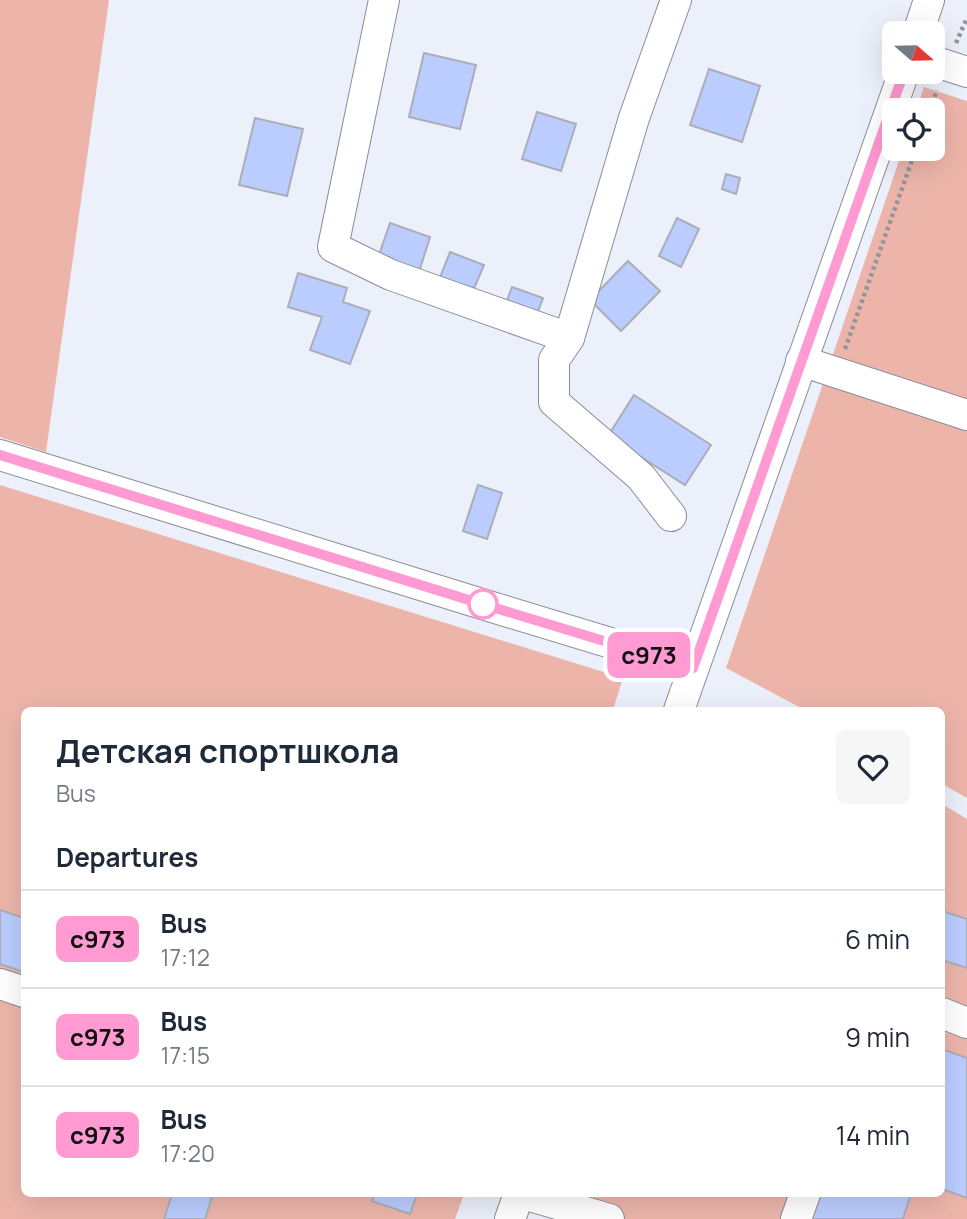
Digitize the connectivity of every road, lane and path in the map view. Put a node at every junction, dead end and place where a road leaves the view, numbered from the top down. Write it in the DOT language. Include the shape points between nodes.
graph roads {
  1 [pos="384,0"];
  2 [pos="676,0"];
  3 [pos="929,0"];
  4 [pos="922,21"];
  5 [pos="945,65"];
  6 [pos="967,72"];
  7 [pos="900,84"];
  8 [pos="912,161"];
  9 [pos="569,338"];
  10 [pos="801,361"];
  11 [pos="836,373"];
  12 [pos="967,415"];
  13 [pos="0,455"];
  14 [pos="671,516"];
  15 [pos="693,668"];
  16 [pos="680,707"];
  17 [pos="0,984"];
  18 [pos="21,991"];
  19 [pos="945,1014"];
  20 [pos="967,1023"];
  21 [pos="520,1197"];
  22 [pos="536,1197"];
  23 [pos="803,1197"];
  24 [pos="608,1212"];
  25 [pos="510,1219"];
  26 [pos="796,1219"];
  1 -- 9 [label="street" via="333,247 391,275"];
  2 -- 9 [label="street" via="634,118"];
  3 -- 4 [label="street"];
  5 -- 6 [label="street"];
  7 -- 10 [label="street"];
  8 -- 11 [label="path"];
  9 -- 14 [label="street" via="554,360 554,402 641,477"];
  10 -- 11 [label="street"];
  10 -- 15 [label="street"];
  11 -- 12 [label="street"];
  13 -- 15 [label="street"];
  15 -- 16 [label="street"];
  17 -- 18 [label="street"];
  19 -- 20 [label="street"];
  21 -- 25 [label="street"];
  22 -- 24 [label="street"];
  23 -- 26 [label="street"];
}
